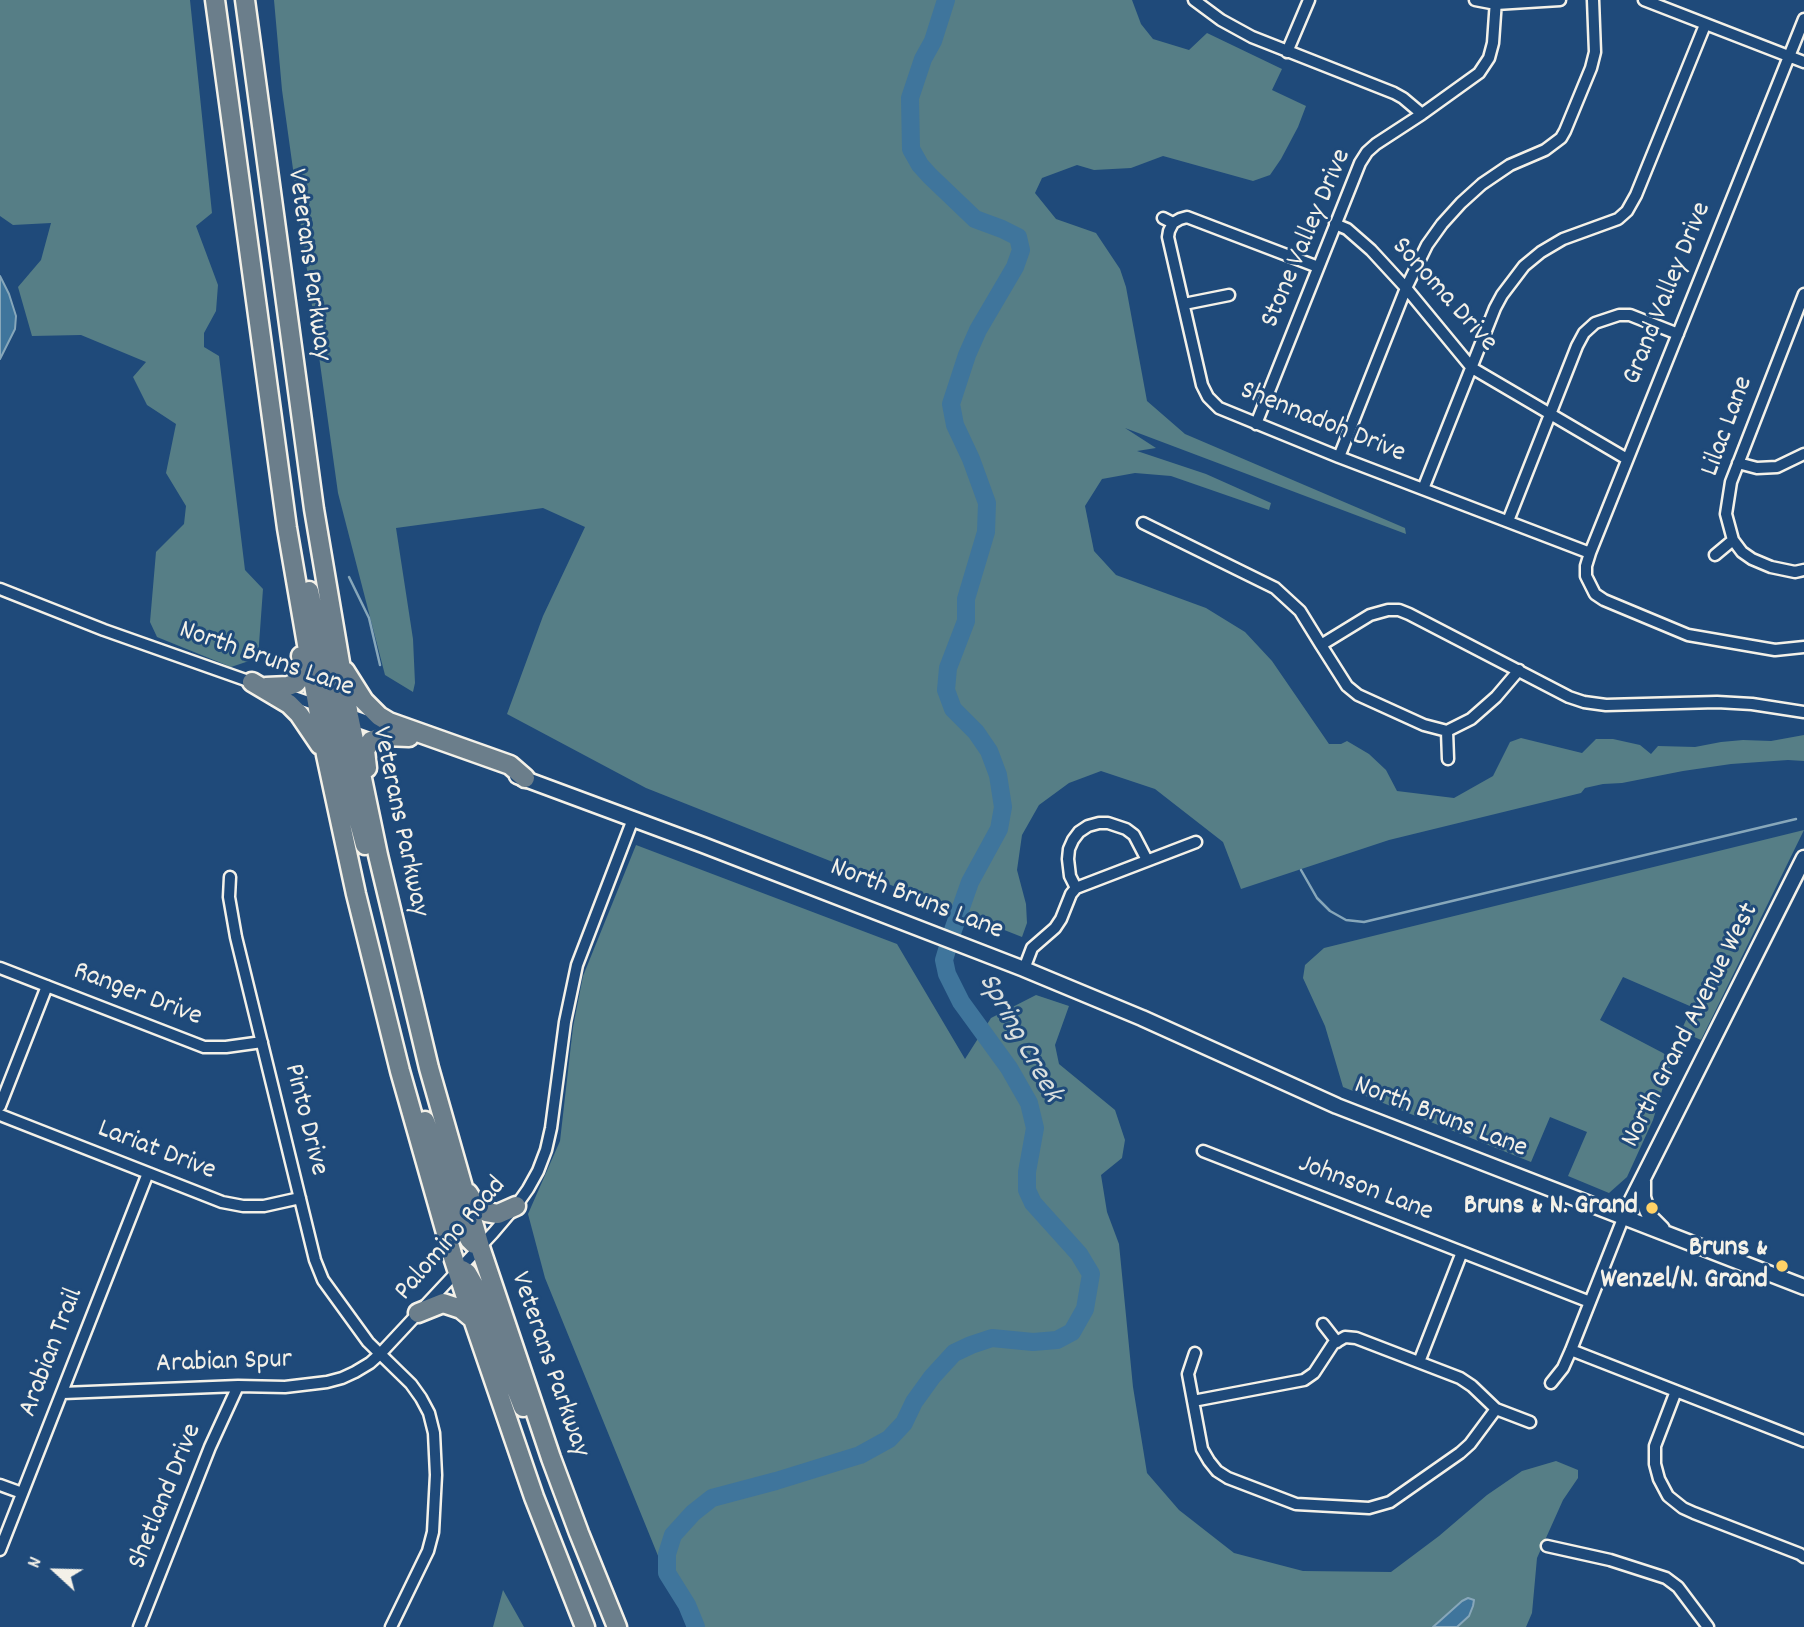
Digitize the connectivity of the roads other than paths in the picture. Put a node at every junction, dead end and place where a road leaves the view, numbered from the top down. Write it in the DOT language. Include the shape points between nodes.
graph roads {
  1 [pos="215,0"];
  2 [pos="245,0"];
  3 [pos="1194,0"];
  4 [pos="1309,0"];
  5 [pos="1475,0"];
  6 [pos="1560,0"];
  7 [pos="1594,0"];
  8 [pos="1644,0"];
  9 [pos="1496,2"];
  10 [pos="1804,19"];
  11 [pos="1705,25"];
  12 [pos="1287,51"];
  13 [pos="1789,55"];
  14 [pos="1804,62"];
  15 [pos="1423,114"];
  16 [pos="1163,218"];
  17 [pos="1173,223"];
  18 [pos="1335,224"];
  19 [pos="1318,267"];
  20 [pos="1406,288"];
  21 [pos="1804,294"];
  22 [pos="1229,295"];
  23 [pos="1184,304"];
  24 [pos="1678,334"];
  25 [pos="1472,368"];
  26 [pos="1550,414"];
  27 [pos="1256,424"];
  28 [pos="1804,454"];
  29 [pos="1339,457"];
  30 [pos="278,458"];
  31 [pos="1628,459"];
  32 [pos="1738,463"];
  33 [pos="1423,489"];
  34 [pos="1508,521"];
  35 [pos="1143,523"];
  36 [pos="288,528"];
  37 [pos="1733,540"];
  38 [pos="1590,553"];
  39 [pos="1715,555"];
  40 [pos="1804,570"];
  41 [pos="0,589"];
  42 [pos="1321,645"];
  43 [pos="1804,647"];
  44 [pos="338,658"];
  45 [pos="1519,670"];
  46 [pos="259,685"];
  47 [pos="317,705"];
  48 [pos="1804,712"];
  49 [pos="348,716"];
  50 [pos="1447,731"];
  51 [pos="409,737"];
  52 [pos="326,755"];
  53 [pos="1448,759"];
  54 [pos="524,778"];
  55 [pos="633,819"];
  56 [pos="1196,842"];
  57 [pos="1804,858"];
  58 [pos="1147,860"];
  59 [pos="230,877"];
  60 [pos="1076,888"];
  61 [pos="390,910"];
  62 [pos="396,934"];
  63 [pos="0,968"];
  64 [pos="1024,969"];
  65 [pos="47,986"];
  66 [pos="382,1003"];
  67 [pos="262,1042"];
  68 [pos="0,1107"];
  69 [pos="0,1115"];
  70 [pos="1203,1151"];
  71 [pos="148,1173"];
  72 [pos="1644,1177"];
  73 [pos="461,1182"];
  74 [pos="300,1198"];
  75 [pos="516,1206"];
  76 [pos="1624,1216"];
  77 [pos="1665,1232"];
  78 [pos="480,1247"];
  79 [pos="1462,1252"];
  80 [pos="458,1270"];
  81 [pos="1804,1287"];
  82 [pos="1590,1302"];
  83 [pos="418,1313"];
  84 [pos="473,1319"];
  85 [pos="1323,1324"];
  86 [pos="1337,1342"];
  87 [pos="1571,1350"];
  88 [pos="1195,1353"];
  89 [pos="380,1354"];
  90 [pos="1419,1362"];
  91 [pos="1551,1383"];
  92 [pos="238,1385"];
  93 [pos="1676,1391"];
  94 [pos="63,1394"];
  95 [pos="1193,1401"];
  96 [pos="1496,1409"];
  97 [pos="1530,1422"];
  98 [pos="1804,1441"];
  99 [pos="0,1485"];
  100 [pos="564,1492"];
  101 [pos="22,1493"];
  102 [pos="1547,1546"];
  103 [pos="0,1550"];
  104 [pos="1804,1557"];
  105 [pos="139,1627"];
  106 [pos="391,1627"];
  107 [pos="585,1627"];
  108 [pos="617,1627"];
  109 [pos="1708,1627"];
  1 -- 30 [label="highway, Veterans Parkway"];
  2 -- 44 [label="highway, Veterans Parkway"];
  3 -- 12 [label="street" via="1236,29"];
  4 -- 12 [label="street"];
  5 -- 9 [label="street"];
  6 -- 9 [label="street"];
  7 -- 20 [label="street" via="1595,52 1561,138 1495,174 1461,203 1427,245"];
  8 -- 11 [label="street"];
  9 -- 15 [label="street, Stone Valley Drive" via="1493,43 1485,66"];
  10 -- 13 [label="street, Grand Valley Drive"];
  11 -- 13 [label="street"];
  11 -- 25 [label="street" via="1627,211 1618,219 1563,239 1524,267 1502,295"];
  12 -- 15 [label="street" via="1394,93"];
  13 -- 14 [label="street"];
  13 -- 24 [label="street, Grand Valley Drive"];
  15 -- 18 [label="street, Stone Valley Drive" via="1367,152"];
  16 -- 17 [label="street"];
  17 -- 19 [label="street" via="1188,217"];
  17 -- 23 [label="street, Shennadoh Drive" via="1168,237"];
  18 -- 19 [label="street, Stone Valley Drive"];
  18 -- 20 [label="street, Sonoma Drive" via="1371,250"];
  19 -- 27 [label="street, Stone Valley Drive"];
  20 -- 25 [label="street, Sonoma Drive"];
  20 -- 29 [label="street"];
  21 -- 32 [label="street, Lilac Lane"];
  22 -- 23 [label="street"];
  23 -- 27 [label="street, Shennadoh Drive" via="1208,397 1219,408"];
  24 -- 26 [label="street" via="1630,315 1595,323 1577,346"];
  24 -- 31 [label="street, Grand Valley Drive"];
  25 -- 26 [label="street, Sonoma Drive"];
  25 -- 33 [label="street"];
  26 -- 31 [label="street, Sonoma Drive"];
  26 -- 34 [label="street"];
  27 -- 29 [label="street, Shennadoh Drive"];
  28 -- 32 [label="street" via="1777,467"];
  29 -- 33 [label="street, Shennadoh Drive"];
  30 -- 36 [label="highway, Veterans Parkway"];
  30 -- 49 [label="highway" via="331,691"];
  31 -- 38 [label="street, Grand Valley Drive"];
  32 -- 37 [label="street, Lilac Lane" via="1726,514"];
  33 -- 34 [label="street, Shennadoh Drive"];
  34 -- 38 [label="street, Shennadoh Drive"];
  35 -- 42 [label="street" via="1275,587 1300,611"];
  36 -- 46 [label="highway" via="284,558 303,670 288,686"];
  36 -- 47 [label="highway, Veterans Parkway"];
  37 -- 39 [label="street"];
  37 -- 40 [label="street" via="1752,559 1771,567"];
  38 -- 43 [label="street, Grand Valley Drive" via="1586,576 1595,594 1604,600 1688,635 1775,650"];
  41 -- 46 [label="street, North Bruns Lane"];
  42 -- 45 [label="street" via="1370,615 1399,610"];
  42 -- 50 [label="street" via="1358,695"];
  44 -- 49 [label="highway, Veterans Parkway"];
  44 -- 54 [label="highway" via="360,696 379,716 510,765"];
  45 -- 48 [label="street" via="1569,697 1594,704 1717,702"];
  45 -- 50 [label="street" via="1471,719"];
  46 -- 47 [label="street, North Bruns Lane"];
  46 -- 52 [label="highway" via="299,714"];
  47 -- 49 [label="main road, North Bruns Lane"];
  47 -- 52 [label="highway, Veterans Parkway"];
  47 -- 62 [label="highway" via="331,719 378,892"];
  49 -- 51 [label="main road, North Bruns Lane"];
  49 -- 61 [label="highway, Veterans Parkway"];
  50 -- 53 [label="street"];
  51 -- 54 [label="main road, North Bruns Lane"];
  51 -- 61 [label="highway" via="377,738 365,750 386,859"];
  52 -- 66 [label="highway, Veterans Parkway"];
  54 -- 55 [label="main road, North Bruns Lane"];
  55 -- 64 [label="main road, North Bruns Lane"];
  55 -- 75 [label="street, Palomino Road" via="577,965 546,1150"];
  56 -- 58 [label="street"];
  57 -- 72 [label="main road, North Grand Avenue West"];
  58 -- 60 [label="street"];
  58 -- 60 [label="street" via="1126,829 1108,822 1088,826 1069,849 1070,876"];
  59 -- 67 [label="street, Pinto Drive" via="231,914"];
  60 -- 64 [label="street" via="1055,928 1032,948"];
  61 -- 62 [label="highway, Veterans Parkway"];
  62 -- 73 [label="highway, Veterans Parkway"];
  63 -- 65 [label="street, Ranger Drive"];
  64 -- 76 [label="main road, North Bruns Lane" via="1337,1105"];
  65 -- 67 [label="street, Ranger Drive" via="204,1046"];
  65 -- 68 [label="street"];
  66 -- 78 [label="highway" via="461,1224"];
  66 -- 80 [label="highway, Veterans Parkway"];
  67 -- 74 [label="street, Pinto Drive"];
  69 -- 71 [label="street, Lariat Drive"];
  70 -- 79 [label="street, Johnson Lane"];
  71 -- 74 [label="street, Lariat Drive" via="243,1206"];
  71 -- 94 [label="street, Arabian Trail"];
  72 -- 76 [label="main road, North Grand Avenue West"];
  72 -- 77 [label="main road" via="1647,1210"];
  73 -- 75 [label="highway" via="473,1202 486,1212 498,1214"];
  73 -- 78 [label="highway, Veterans Parkway"];
  74 -- 89 [label="street, Pinto Drive" via="323,1280"];
  75 -- 78 [label="street, Palomino Road"];
  76 -- 77 [label="main road, North Bruns Lane"];
  76 -- 82 [label="street"];
  77 -- 81 [label="main road, North Bruns Lane"];
  78 -- 80 [label="street, Palomino Road"];
  78 -- 100 [label="highway, Veterans Parkway"];
  79 -- 82 [label="street, Johnson Lane"];
  79 -- 90 [label="street"];
  80 -- 83 [label="street, Palomino Road"];
  80 -- 84 [label="highway, Veterans Parkway"];
  80 -- 100 [label="highway" via="467,1273 478,1292 538,1444"];
  82 -- 87 [label="street"];
  83 -- 84 [label="highway" via="443,1303"];
  83 -- 89 [label="street, Palomino Road"];
  84 -- 107 [label="highway, Veterans Parkway" via="534,1497"];
  85 -- 86 [label="street"];
  86 -- 90 [label="street" via="1356,1338"];
  86 -- 95 [label="street" via="1304,1380"];
  87 -- 91 [label="street"];
  87 -- 93 [label="street"];
  88 -- 95 [label="street" via="1188,1374"];
  89 -- 92 [label="street, Arabian Spur" via="355,1372 327,1382 285,1387"];
  89 -- 106 [label="street" via="411,1384 429,1413 436,1475 428,1551"];
  90 -- 96 [label="street" via="1460,1378"];
  92 -- 94 [label="street, Arabian Spur"];
  92 -- 105 [label="street, Shetland Drive"];
  93 -- 98 [label="street"];
  93 -- 104 [label="street" via="1656,1446 1655,1464 1668,1496 1694,1513"];
  94 -- 101 [label="street, Arabian Trail"];
  95 -- 96 [label="street" via="1202,1449 1217,1471 1296,1504 1357,1507 1390,1503 1460,1453"];
  96 -- 97 [label="street"];
  99 -- 101 [label="street"];
  100 -- 108 [label="highway, Veterans Parkway"];
  101 -- 103 [label="street, Arabian Trail"];
  102 -- 109 [label="street" via="1666,1577"];
}
